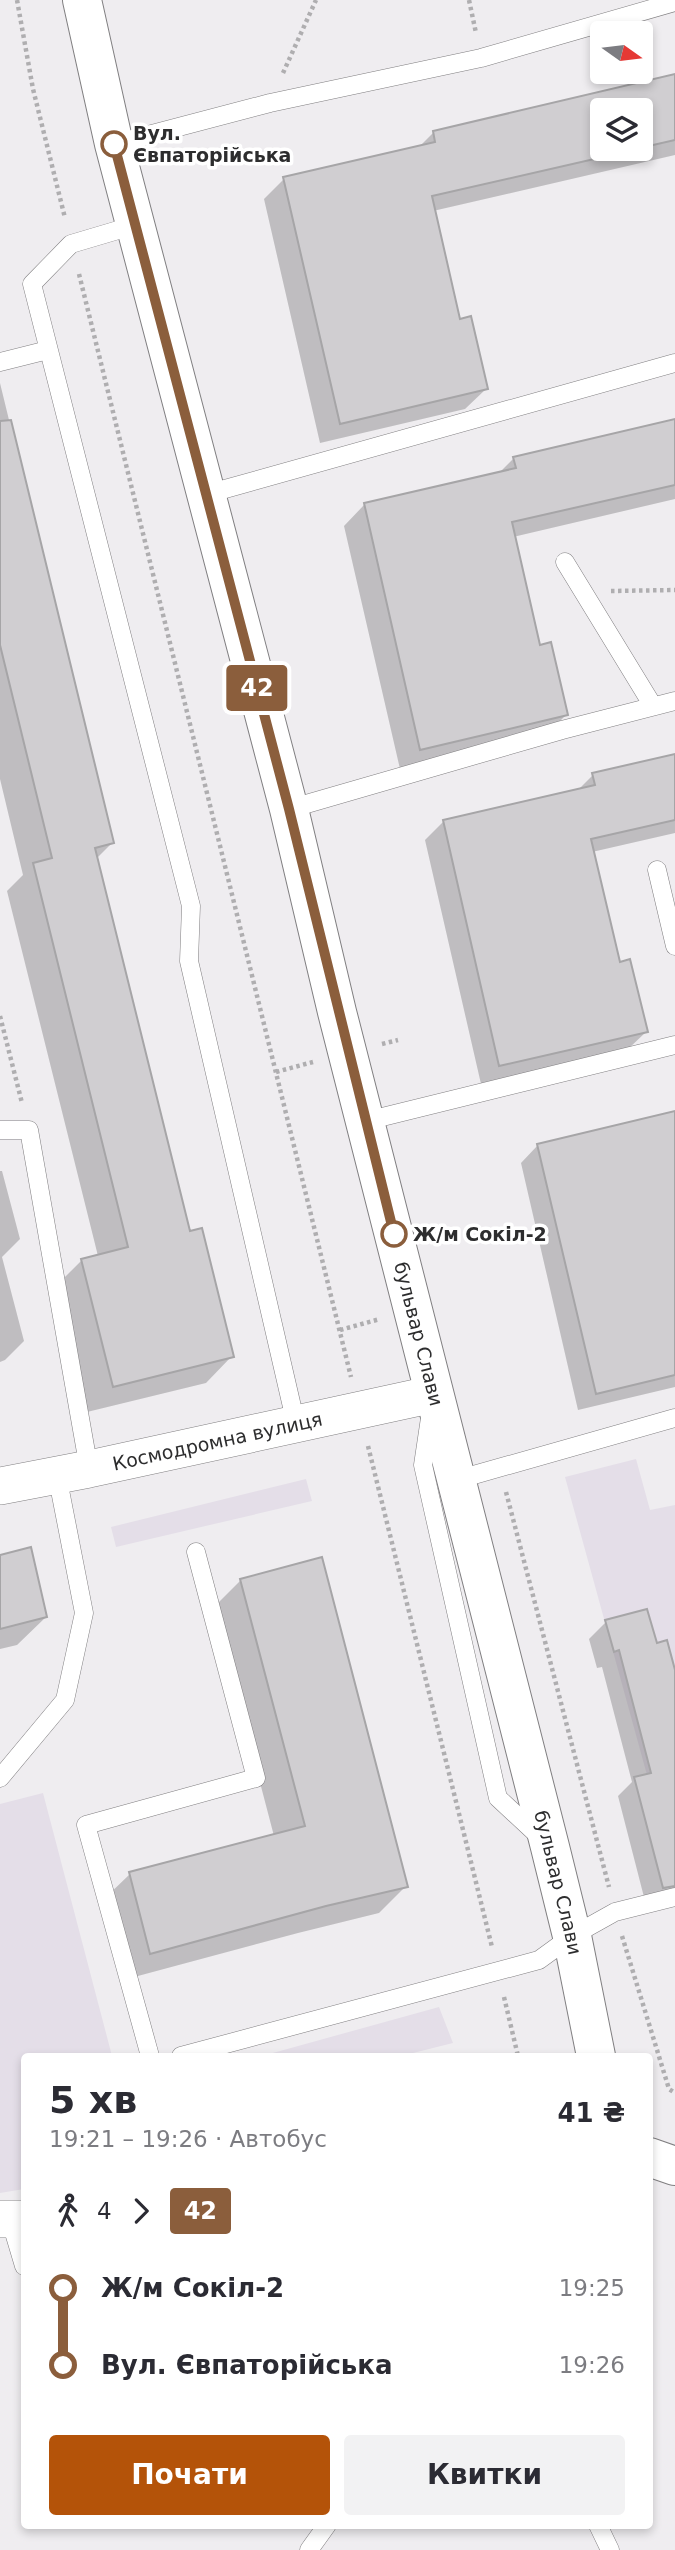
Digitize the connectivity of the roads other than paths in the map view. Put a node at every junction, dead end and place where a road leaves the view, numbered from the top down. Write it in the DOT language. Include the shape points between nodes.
graph roads {
  1 [pos="675,2"];
  2 [pos="87,4"];
  3 [pos="114,144"];
  4 [pos="135,225"];
  5 [pos="48,350"];
  6 [pos="0,362"];
  7 [pos="675,363"];
  8 [pos="207,494"];
  9 [pos="565,562"];
  10 [pos="675,701"];
  11 [pos="653,706"];
  12 [pos="289,809"];
  13 [pos="657,870"];
  14 [pos="675,946"];
  15 [pos="675,1045"];
  16 [pos="366,1121"];
  17 [pos="0,1130"];
  18 [pos="434,1394"];
  19 [pos="675,1418"];
  20 [pos="296,1424"];
  21 [pos="73,1472"];
  22 [pos="456,1480"];
  23 [pos="0,1486"];
  24 [pos="195,1552"];
  25 [pos="0,1778"];
  26 [pos="550,1847"];
  27 [pos="675,1897"];
  28 [pos="572,1936"];
  29 [pos="149,2053"];
  30 [pos="192,2053"];
  31 [pos="595,2053"];
  32 [pos="653,2158"];
  33 [pos="675,2166"];
  34 [pos="12,2219"];
  35 [pos="21,2254"];
  36 [pos="324,2529"];
  37 [pos="600,2529"];
  38 [pos="309,2550"];
  39 [pos="610,2550"];
  1 -- 3 [label="lane" via="481,58 270,103"];
  2 -- 3 [label="street, бульвар Слави"];
  3 -- 4 [label="street, бульвар Слави"];
  4 -- 5 [label="lane" via="71,244 32,284"];
  4 -- 8 [label="street, бульвар Слави"];
  5 -- 6 [label="lane"];
  5 -- 20 [label="lane" via="191,906 189,961"];
  7 -- 8 [label="lane"];
  8 -- 12 [label="street, бульвар Слави"];
  9 -- 11 [label="lane"];
  10 -- 11 [label="lane"];
  11 -- 12 [label="lane"];
  12 -- 16 [label="street, бульвар Слави"];
  13 -- 14 [label="lane"];
  15 -- 16 [label="lane"];
  16 -- 18 [label="street, бульвар Слави"];
  17 -- 21 [label="lane" via="29,1130"];
  18 -- 20 [label="street, Космодромна вулиця"];
  18 -- 22 [label="street, бульвар Слави"];
  18 -- 26 [label="lane" via="423,1465 498,1798"];
  19 -- 22 [label="lane"];
  20 -- 21 [label="street, Космодромна вулиця"];
  21 -- 23 [label="street, Космодромна вулиця"];
  21 -- 25 [label="lane" via="84,1613 65,1700"];
  22 -- 26 [label="street, бульвар Слави"];
  24 -- 29 [label="lane" via="256,1778 86,1825"];
  26 -- 28 [label="street, бульвар Слави"];
  27 -- 28 [label="lane" via="615,1912"];
  28 -- 30 [label="lane" via="539,1960"];
  28 -- 31 [label="street, бульвар Слави"];
  32 -- 33 [label="street"];
  34 -- 35 [label="lane"];
  36 -- 38 [label="lane"];
  37 -- 39 [label="lane"];
}
